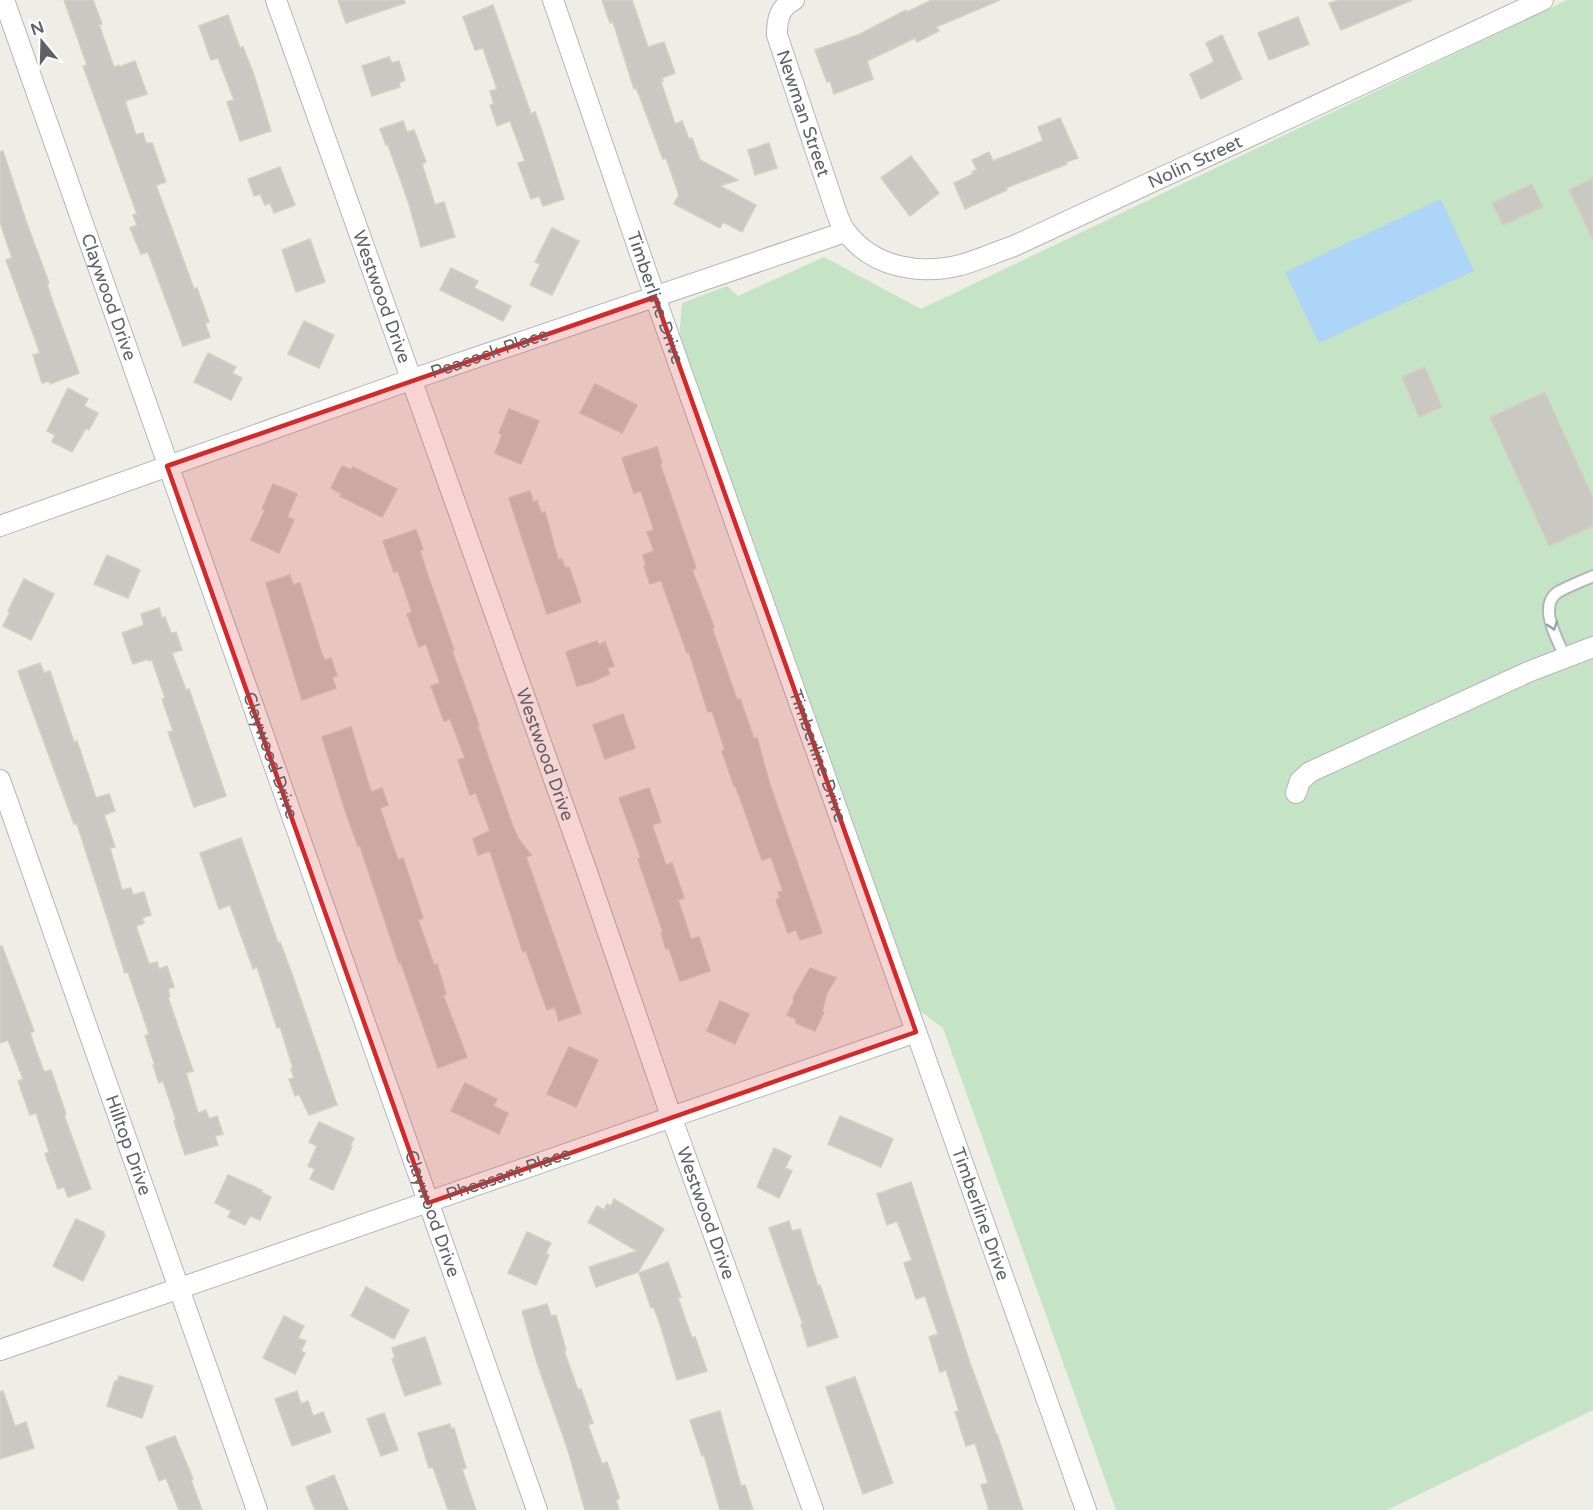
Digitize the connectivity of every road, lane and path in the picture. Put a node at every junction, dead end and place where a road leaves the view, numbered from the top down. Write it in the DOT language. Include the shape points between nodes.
graph roads {
  1 [pos="4,0"];
  2 [pos="276,0"];
  3 [pos="554,0"];
  4 [pos="794,0"];
  5 [pos="1543,0"];
  6 [pos="845,232"];
  7 [pos="656,297"];
  8 [pos="410,380"];
  9 [pos="167,466"];
  10 [pos="0,526"];
  11 [pos="1593,576"];
  12 [pos="1593,647"];
  13 [pos="1565,657"];
  14 [pos="0,780"];
  15 [pos="1296,794"];
  16 [pos="916,1032"];
  17 [pos="671,1116"];
  18 [pos="428,1203"];
  19 [pos="179,1290"];
  20 [pos="0,1350"];
  21 [pos="257,1510"];
  22 [pos="537,1510"];
  23 [pos="813,1510"];
  24 [pos="1086,1510"];
  1 -- 9 [label="street, Claywood Drive"];
  2 -- 8 [label="street, Westwood Drive"];
  3 -- 7 [label="street, Timberline Drive"];
  4 -- 6 [label="street, Newman Street" via="783,8 777,20 777,35"];
  5 -- 6 [label="street, Nolin Street" via="1014,246 961,265 922,270 894,265 857,245"];
  6 -- 7 [label="street, Peacock Place"];
  7 -- 8 [label="street, Peacock Place"];
  7 -- 16 [label="street, Timberline Drive"];
  8 -- 9 [label="street, Peacock Place"];
  8 -- 17 [label="street, Westwood Drive"];
  9 -- 10 [label="street, Peacock Place"];
  9 -- 18 [label="street, Claywood Drive"];
  11 -- 13 [label="lane, one-way" via="1556,594 1549,606 1550,621"];
  12 -- 13 [label="street"];
  13 -- 15 [label="street" via="1310,772 1300,781"];
  14 -- 19 [label="street, Hilltop Drive"];
  16 -- 17 [label="street, Pheasant Place"];
  16 -- 24 [label="street, Timberline Drive"];
  17 -- 18 [label="street, Pheasant Place"];
  17 -- 23 [label="street, Westwood Drive"];
  18 -- 19 [label="street, Pheasant Place"];
  18 -- 22 [label="street, Claywood Drive"];
  19 -- 20 [label="street, Pheasant Place"];
  19 -- 21 [label="street, Hilltop Drive"];
}
